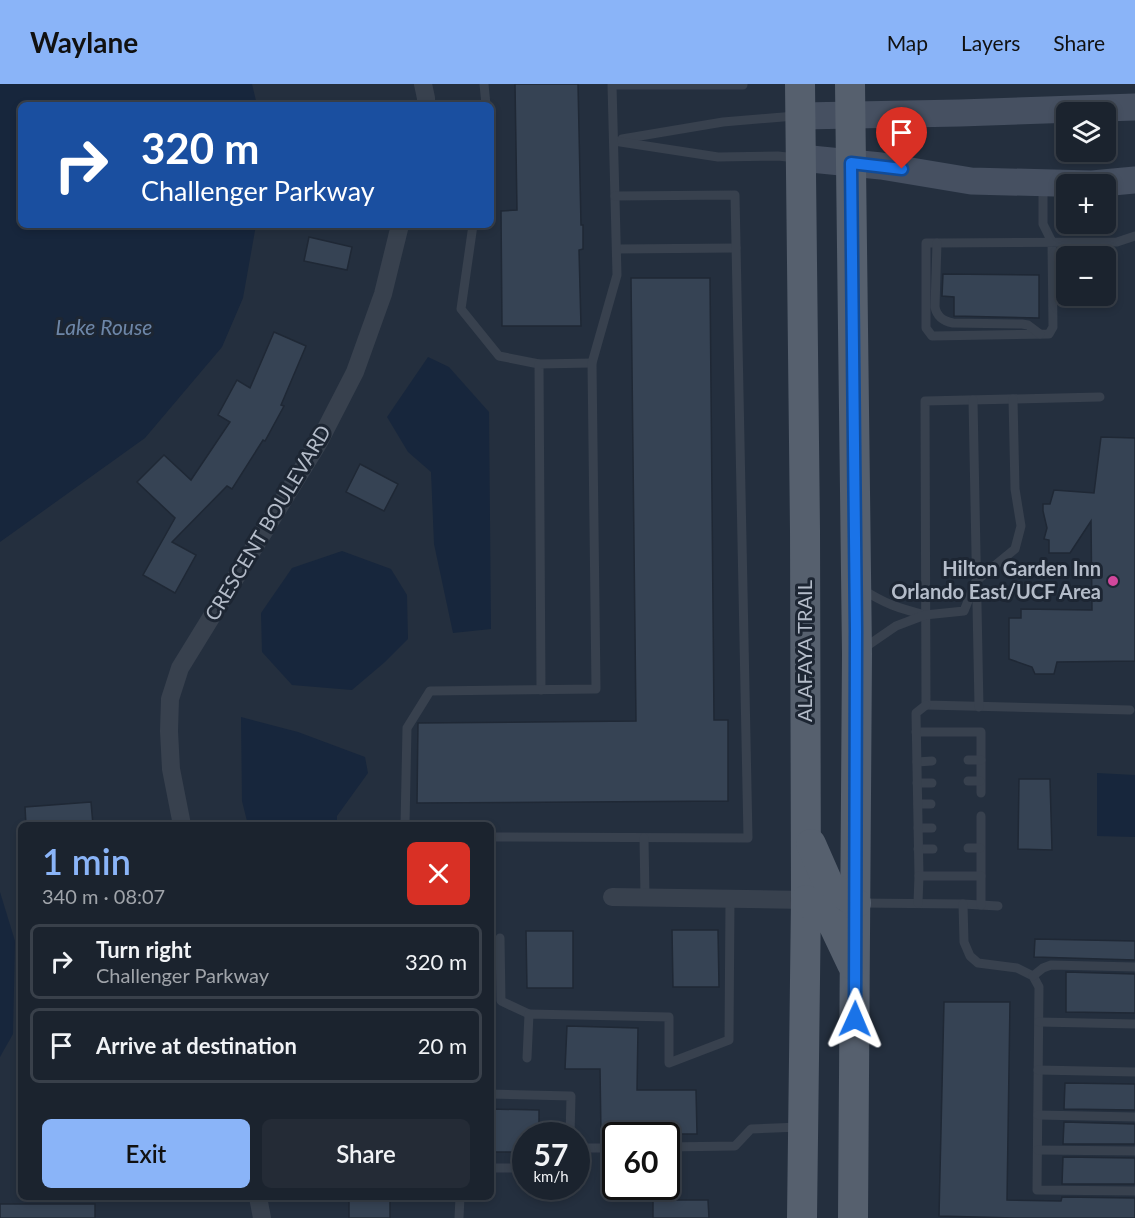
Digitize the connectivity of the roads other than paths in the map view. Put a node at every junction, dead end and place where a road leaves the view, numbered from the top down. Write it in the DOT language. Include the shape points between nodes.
graph roads {
  1 [pos="423,84"];
  2 [pos="484,84"];
  3 [pos="743,84"];
  4 [pos="800,84"];
  5 [pos="850,84"];
  6 [pos="612,85"];
  7 [pos="426,102"];
  8 [pos="486,102"];
  9 [pos="1135,107"];
  10 [pos="850,115"];
  11 [pos="801,116"];
  12 [pos="614,141"];
  13 [pos="801,158"];
  14 [pos="851,163"];
  15 [pos="1135,180"];
  16 [pos="1043,183"];
  17 [pos="615,196"];
  18 [pos="399,228"];
  19 [pos="473,228"];
  20 [pos="1135,236"];
  21 [pos="1052,242"];
  22 [pos="937,243"];
  23 [pos="736,248"];
  24 [pos="616,249"];
  25 [pos="1040,334"];
  26 [pos="592,363"];
  27 [pos="539,364"];
  28 [pos="1100,397"];
  29 [pos="1013,399"];
  30 [pos="973,400"];
  31 [pos="976,581"];
  32 [pos="856,585"];
  33 [pos="925,615"];
  34 [pos="856,654"];
  35 [pos="541,690"];
  36 [pos="926,705"];
  37 [pos="978,707"];
  38 [pos="1130,710"];
  39 [pos="916,732"];
  40 [pos="968,760"];
  41 [pos="981,760"];
  42 [pos="932,761"];
  43 [pos="917,762"];
  44 [pos="968,781"];
  45 [pos="980,781"];
  46 [pos="917,783"];
  47 [pos="932,783"];
  48 [pos="981,793"];
  49 [pos="918,804"];
  50 [pos="931,804"];
  51 [pos="981,816"];
  52 [pos="181,822"];
  53 [pos="405,822"];
  54 [pos="918,828"];
  55 [pos="932,828"];
  56 [pos="969,828"];
  57 [pos="980,828"];
  58 [pos="806,833"];
  59 [pos="494,837"];
  60 [pos="644,838"];
  61 [pos="968,848"];
  62 [pos="980,848"];
  63 [pos="918,849"];
  64 [pos="933,849"];
  65 [pos="919,876"];
  66 [pos="981,876"];
  67 [pos="612,897"];
  68 [pos="645,897"];
  69 [pos="730,899"];
  70 [pos="806,900"];
  71 [pos="856,903"];
  72 [pos="918,903"];
  73 [pos="963,904"];
  74 [pos="981,905"];
  75 [pos="998,906"];
  76 [pos="500,938"];
  77 [pos="1135,967"];
  78 [pos="855,972"];
  79 [pos="1033,975"];
  80 [pos="529,1014"];
  81 [pos="1039,1022"];
  82 [pos="1135,1024"];
  83 [pos="527,1058"];
  84 [pos="1038,1070"];
  85 [pos="1135,1072"];
  86 [pos="494,1094"];
  87 [pos="1038,1115"];
  88 [pos="1135,1117"];
  89 [pos="570,1122"];
  90 [pos="803,1127"];
  91 [pos="680,1147"];
  92 [pos="1038,1150"];
  93 [pos="1135,1151"];
  94 [pos="494,1168"];
  95 [pos="512,1168"];
  96 [pos="1135,1191"];
  97 [pos="259,1200"];
  98 [pos="460,1200"];
  99 [pos="262,1218"];
  100 [pos="459,1218"];
  101 [pos="802,1218"];
  102 [pos="853,1218"];
  1 -- 7 [label="street"];
  2 -- 8 [label="lane"];
  3 -- 6 [label="lane"];
  4 -- 11 [label="main road, ALAFAYA TRAIL"];
  5 -- 10 [label="main road"];
  6 -- 12 [label="lane"];
  9 -- 10 [label="main road"];
  10 -- 11 [label="main road"];
  10 -- 14 [label="main road"];
  11 -- 12 [label="lane" via="723,122"];
  11 -- 13 [label="main road, ALAFAYA TRAIL"];
  12 -- 13 [label="lane" via="718,158"];
  12 -- 17 [label="lane"];
  13 -- 14 [label="main road"];
  13 -- 58 [label="main road, ALAFAYA TRAIL"];
  14 -- 16 [label="main road" via="971,181"];
  14 -- 32 [label="main road"];
  15 -- 16 [label="main road"];
  16 -- 21 [label="lane" via="1043,224"];
  17 -- 23 [label="lane" via="735,195"];
  17 -- 24 [label="lane"];
  18 -- 52 [label="street, CRESCENT BOULEVARD" via="383,294 355,372 319,442 180,668 170,699 169,731 171,770"];
  19 -- 27 [label="lane" via="461,309 499,356"];
  20 -- 21 [label="lane" via="1117,242"];
  21 -- 22 [label="lane"];
  21 -- 25 [label="lane" via="1053,327 1049,334"];
  22 -- 25 [label="lane" via="935,308 945,322 1023,324"];
  22 -- 25 [label="lane" via="926,243 926,328 932,336"];
  23 -- 24 [label="lane"];
  23 -- 60 [label="lane" via="748,838"];
  24 -- 26 [label="lane" via="617,275"];
  26 -- 27 [label="lane"];
  26 -- 35 [label="lane" via="596,689"];
  27 -- 35 [label="lane"];
  28 -- 29 [label="lane"];
  29 -- 30 [label="lane"];
  29 -- 31 [label="lane" via="1015,489 1021,526 1015,549"];
  30 -- 31 [label="lane"];
  30 -- 33 [label="lane" via="925,401"];
  31 -- 33 [label="lane" via="964,610"];
  31 -- 37 [label="lane"];
  32 -- 33 [label="lane" via="896,608"];
  32 -- 34 [label="main road"];
  33 -- 34 [label="lane" via="896,626"];
  33 -- 36 [label="lane"];
  34 -- 71 [label="main road"];
  35 -- 53 [label="lane" via="430,691 407,728"];
  36 -- 37 [label="lane"];
  36 -- 39 [label="lane" via="916,713"];
  37 -- 38 [label="lane"];
  39 -- 41 [label="lane" via="981,732"];
  39 -- 43 [label="lane"];
  40 -- 41 [label="lane"];
  41 -- 45 [label="lane"];
  42 -- 43 [label="lane"];
  43 -- 46 [label="lane"];
  44 -- 45 [label="lane"];
  45 -- 48 [label="lane"];
  46 -- 47 [label="lane"];
  46 -- 49 [label="lane"];
  49 -- 50 [label="lane"];
  49 -- 54 [label="lane"];
  51 -- 57 [label="lane"];
  54 -- 55 [label="lane"];
  54 -- 63 [label="lane"];
  56 -- 57 [label="lane"];
  57 -- 62 [label="lane"];
  58 -- 70 [label="main road, ALAFAYA TRAIL"];
  58 -- 71 [label="main road" via="829,885"];
  59 -- 60 [label="lane"];
  60 -- 68 [label="lane"];
  61 -- 62 [label="lane"];
  62 -- 66 [label="lane"];
  63 -- 64 [label="lane"];
  63 -- 65 [label="lane"];
  65 -- 66 [label="lane"];
  65 -- 72 [label="lane"];
  66 -- 74 [label="lane"];
  67 -- 68 [label="street"];
  68 -- 69 [label="street"];
  69 -- 70 [label="street"];
  69 -- 80 [label="lane" via="729,1040 669,1063 669,1017"];
  70 -- 78 [label="main road" via="833,924"];
  70 -- 90 [label="main road, ALAFAYA TRAIL"];
  71 -- 72 [label="lane"];
  71 -- 78 [label="main road"];
  72 -- 73 [label="lane"];
  73 -- 74 [label="lane"];
  73 -- 79 [label="lane" via="964,942 970,956 978,963 1017,968"];
  74 -- 75 [label="lane"];
  76 -- 80 [label="lane" via="501,1001"];
  77 -- 79 [label="lane" via="1051,965"];
  78 -- 102 [label="main road"];
  79 -- 81 [label="lane" via="1039,987"];
  80 -- 83 [label="lane"];
  81 -- 82 [label="lane"];
  81 -- 84 [label="lane"];
  84 -- 85 [label="lane"];
  84 -- 87 [label="lane"];
  86 -- 89 [label="lane" via="571,1096"];
  87 -- 88 [label="lane"];
  87 -- 92 [label="lane"];
  90 -- 91 [label="lane" via="751,1128 735,1146"];
  90 -- 101 [label="main road, ALAFAYA TRAIL"];
  92 -- 93 [label="lane"];
  92 -- 96 [label="lane" via="1037,1190"];
  94 -- 95 [label="lane"];
  97 -- 99 [label="street"];
  98 -- 100 [label="lane"];
}
